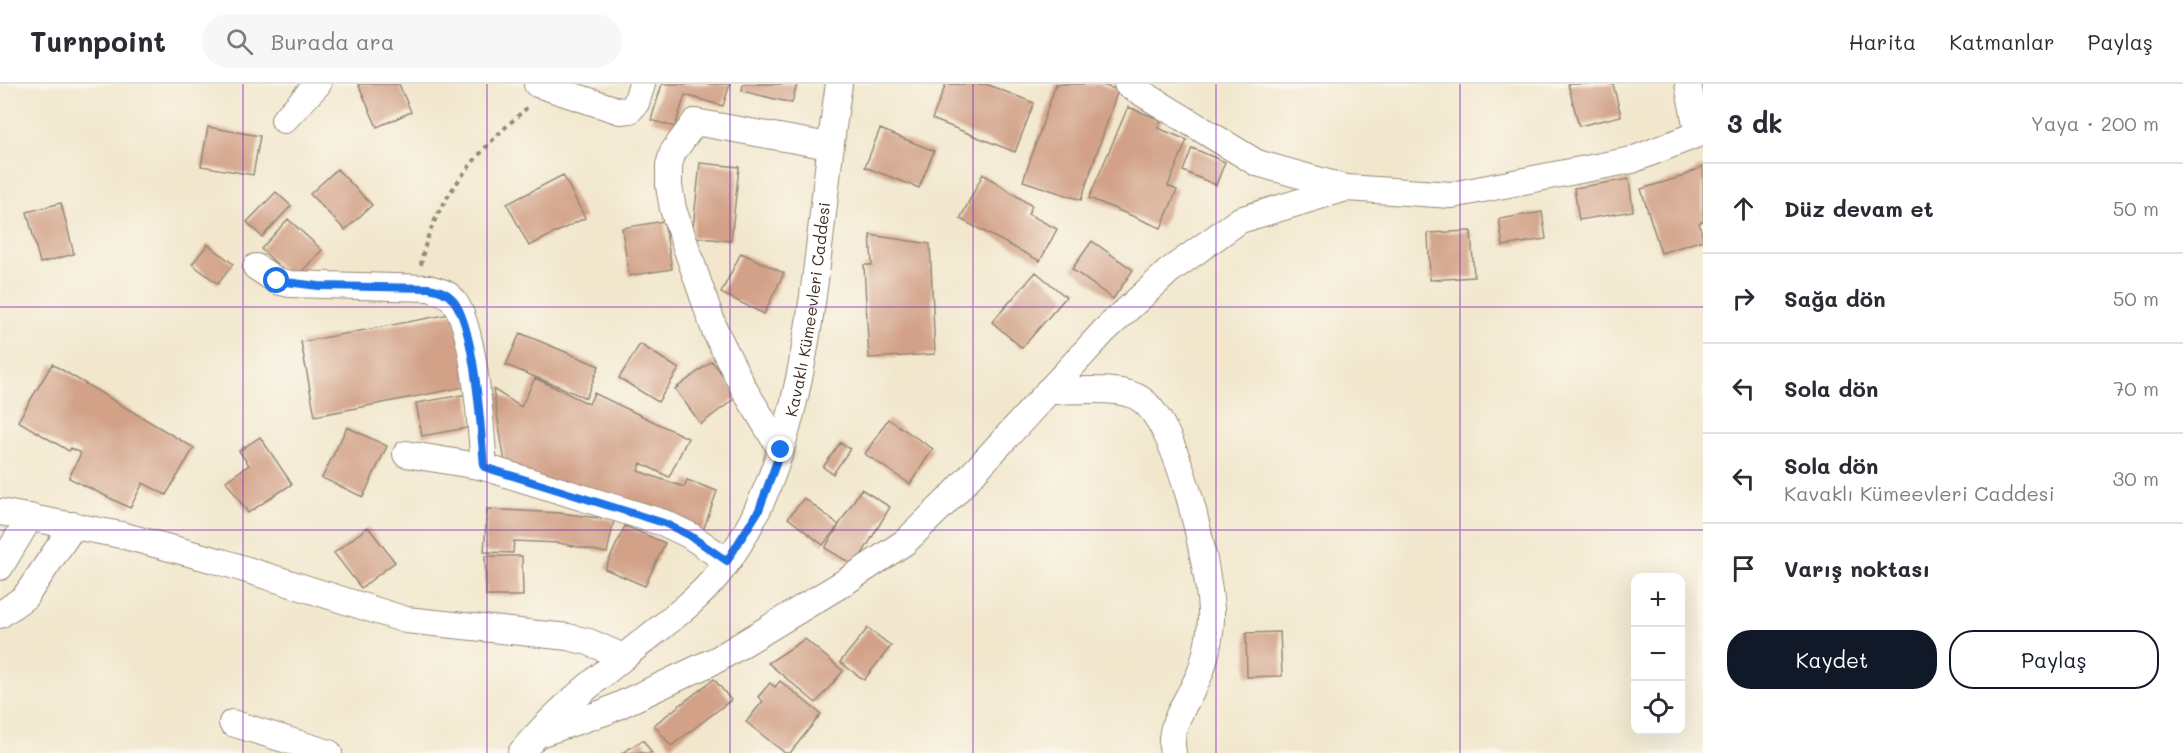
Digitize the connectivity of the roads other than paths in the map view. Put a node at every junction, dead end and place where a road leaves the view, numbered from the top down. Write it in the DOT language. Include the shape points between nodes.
graph roads {
  1 [pos="318,84"];
  2 [pos="642,84"];
  3 [pos="839,84"];
  4 [pos="1126,84"];
  5 [pos="1688,84"];
  6 [pos="544,87"];
  7 [pos="284,120"];
  8 [pos="1700,133"];
  9 [pos="829,146"];
  10 [pos="1346,188"];
  11 [pos="256,267"];
  12 [pos="1048,391"];
  13 [pos="781,450"];
  14 [pos="406,454"];
  15 [pos="484,467"];
  16 [pos="0,512"];
  17 [pos="30,517"];
  18 [pos="74,525"];
  19 [pos="727,561"];
  20 [pos="0,567"];
  21 [pos="0,615"];
  22 [pos="623,657"];
  23 [pos="232,723"];
  24 [pos="539,734"];
  25 [pos="329,753"];
  26 [pos="521,753"];
  27 [pos="1173,753"];
  1 -- 7 [label="street"];
  2 -- 6 [label="street" via="636,103 630,110 620,111"];
  3 -- 9 [label="street, Kavaklı Kümeevleri Caddesi"];
  4 -- 10 [label="street" via="1257,163"];
  5 -- 8 [label="street"];
  8 -- 10 [label="street" via="1632,160 1452,195"];
  9 -- 13 [label="street, Kavaklı Kümeevleri Caddesi" via="805,342"];
  9 -- 13 [label="street" via="695,122 673,152 669,165 673,209 715,331"];
  10 -- 12 [label="street" via="1240,220 1169,271"];
  11 -- 15 [label="street" via="277,281 290,284 418,287 446,293 455,301 461,316 476,373"];
  12 -- 24 [label="street" via="913,534 855,575 718,659 605,712"];
  12 -- 27 [label="street" via="1111,391 1142,400 1163,426 1183,479 1204,557 1211,613 1202,669 1175,724"];
  13 -- 19 [label="street, Kavaklı Kümeevleri Caddesi" via="759,510"];
  14 -- 15 [label="street"];
  15 -- 19 [label="street" via="664,523"];
  16 -- 17 [label="street"];
  17 -- 18 [label="street"];
  17 -- 20 [label="street"];
  18 -- 21 [label="street" via="25,597"];
  18 -- 22 [label="street" via="222,562 406,620 568,637"];
  19 -- 22 [label="street, Kavaklı Kümeevleri Caddesi" via="697,596"];
  22 -- 24 [label="street, Kavaklı Kümeevleri Caddesi"];
  23 -- 25 [label="street"];
  24 -- 26 [label="street, Kavaklı Kümeevleri Caddesi"];
}
